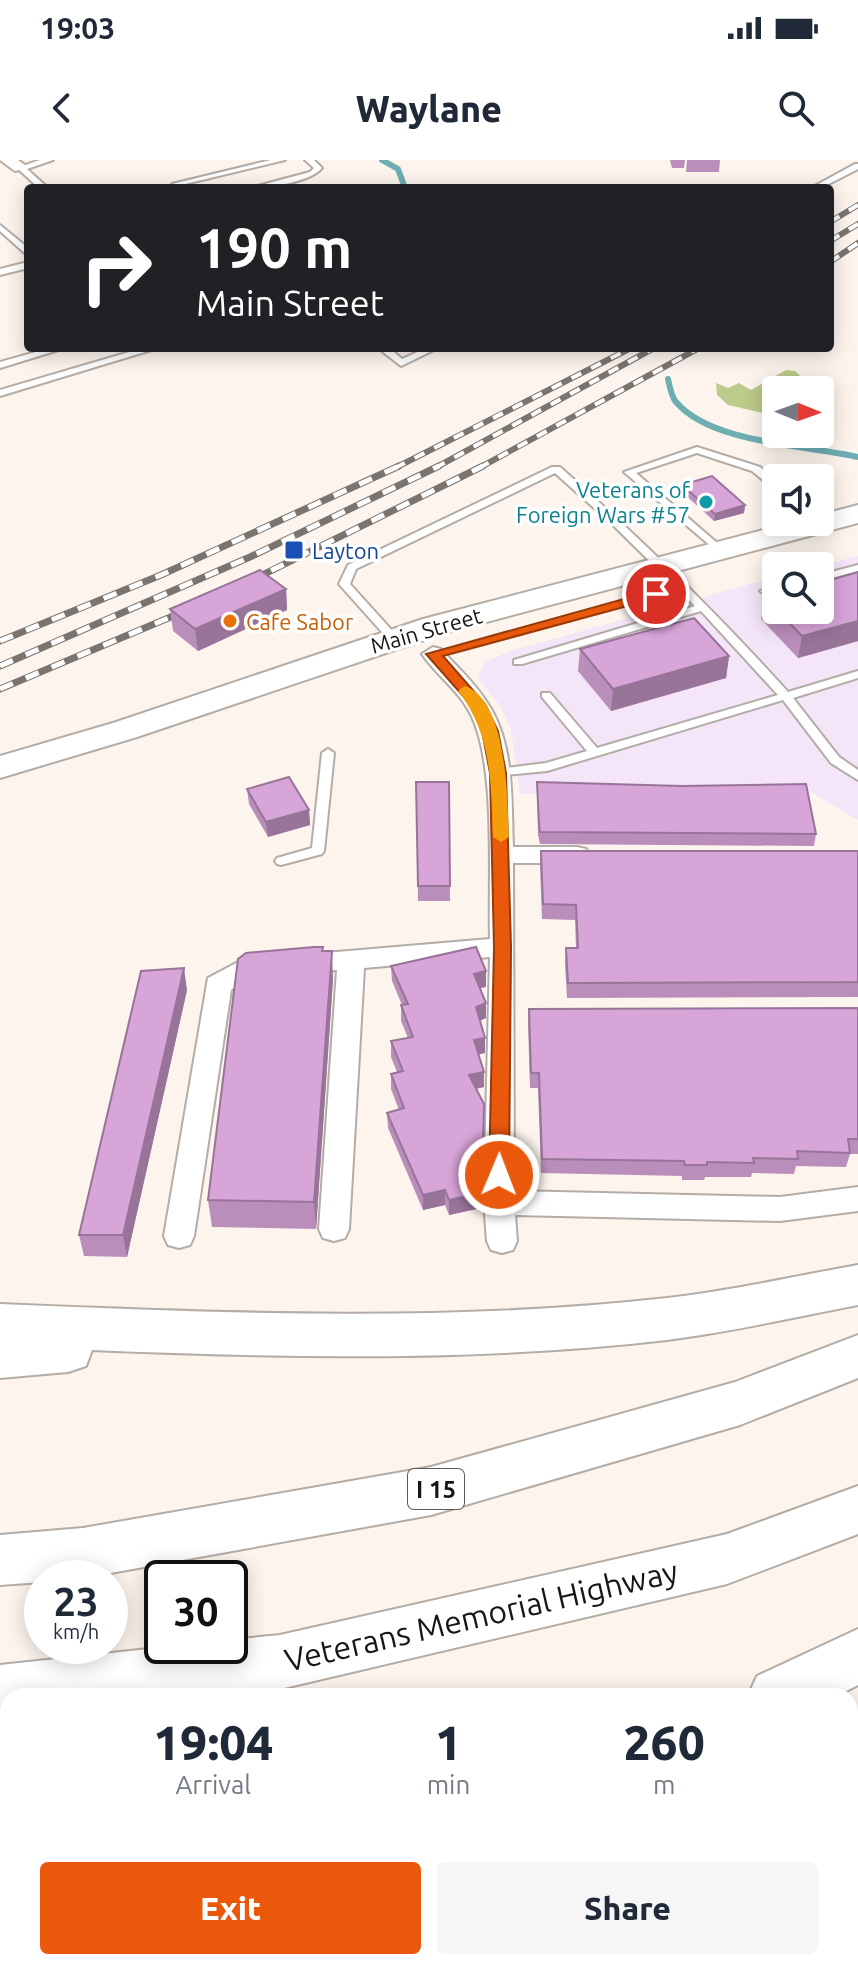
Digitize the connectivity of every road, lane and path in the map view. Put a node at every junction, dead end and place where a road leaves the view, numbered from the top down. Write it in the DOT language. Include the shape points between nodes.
graph roads {
  1 [pos="6,160"];
  2 [pos="49,160"];
  3 [pos="281,160"];
  4 [pos="309,160"];
  5 [pos="858,166"];
  6 [pos="21,168"];
  7 [pos="39,184"];
  8 [pos="176,184"];
  9 [pos="271,184"];
  10 [pos="823,184"];
  11 [pos="0,227"];
  12 [pos="24,249"];
  13 [pos="24,266"];
  14 [pos="0,272"];
  15 [pos="46,352"];
  16 [pos="60,352"];
  17 [pos="139,352"];
  18 [pos="388,352"];
  19 [pos="424,352"];
  20 [pos="0,365"];
  21 [pos="77,370"];
  22 [pos="0,393"];
  23 [pos="762,475"];
  24 [pos="858,514"];
  25 [pos="834,519"];
  26 [pos="768,536"];
  27 [pos="858,537"];
  28 [pos="719,550"];
  29 [pos="858,568"];
  30 [pos="834,574"];
  31 [pos="683,586"];
  32 [pos="393,638"];
  33 [pos="433,654"];
  34 [pos="518,662"];
  35 [pos="858,674"];
  36 [pos="546,695"];
  37 [pos="786,696"];
  38 [pos="328,753"];
  39 [pos="595,753"];
  40 [pos="0,767"];
  41 [pos="498,773"];
  42 [pos="858,776"];
  43 [pos="0,791"];
  44 [pos="501,855"];
  45 [pos="594,855"];
  46 [pos="281,861"];
  47 [pos="503,947"];
  48 [pos="351,961"];
  49 [pos="501,1011"];
  50 [pos="532,1011"];
  51 [pos="858,1199"];
  52 [pos="499,1203"];
  53 [pos="334,1229"];
  54 [pos="179,1236"];
  55 [pos="502,1241"];
  56 [pos="858,1285"];
  57 [pos="0,1325"];
  58 [pos="238,1335"];
  59 [pos="858,1356"];
  60 [pos="0,1357"];
  61 [pos="858,1510"];
  62 [pos="0,1560"];
  63 [pos="858,1656"];
  64 [pos="45,1688"];
  65 [pos="793,1688"];
  1 -- 6 [label="street"];
  2 -- 6 [label="lane"];
  3 -- 8 [label="lane"];
  4 -- 9 [label="lane" via="318,168 313,174"];
  5 -- 10 [label="lane"];
  6 -- 7 [label="lane"];
  11 -- 12 [label="lane"];
  13 -- 14 [label="lane"];
  15 -- 20 [label="lane"];
  16 -- 21 [label="lane"];
  17 -- 21 [label="lane"];
  18 -- 19 [label="lane" via="401,363"];
  21 -- 22 [label="lane"];
  23 -- 28 [label="lane" via="697,450 629,472"];
  24 -- 25 [label="main road, Main Street"];
  26 -- 28 [label="main road, Main Street"];
  27 -- 31 [label="main road, Main Street"];
  28 -- 31 [label="main road, Main Street"];
  29 -- 30 [label="lane"];
  31 -- 32 [label="main road, Main Street"];
  31 -- 32 [label="lane" via="556,469 352,567 344,584"];
  31 -- 33 [label="main road, Main Street"];
  31 -- 34 [label="lane"];
  31 -- 37 [label="lane"];
  32 -- 40 [label="main road, Main Street"];
  33 -- 41 [label="street" via="477,704 490,731"];
  33 -- 43 [label="main road, Main Street"];
  35 -- 37 [label="lane"];
  36 -- 39 [label="lane"];
  37 -- 39 [label="lane"];
  37 -- 42 [label="lane" via="835,760"];
  38 -- 46 [label="lane" via="318,851"];
  39 -- 41 [label="lane" via="547,767"];
  41 -- 44 [label="street"];
  44 -- 45 [label="street"];
  44 -- 47 [label="street"];
  47 -- 48 [label="street"];
  47 -- 49 [label="street"];
  48 -- 53 [label="street"];
  48 -- 54 [label="street" via="242,969 218,985"];
  49 -- 50 [label="street"];
  49 -- 52 [label="street"];
  51 -- 52 [label="street" via="780,1209"];
  52 -- 55 [label="street"];
  56 -- 58 [label="highway" via="668,1319 476,1332"];
  57 -- 58 [label="highway"];
  58 -- 60 [label="highway"];
  59 -- 62 [label="highway, I 15" via="740,1403 431,1491 83,1553"];
  61 -- 64 [label="highway, Veterans Memorial Highway" via="727,1559 280,1662"];
  63 -- 65 [label="highway"];
}
